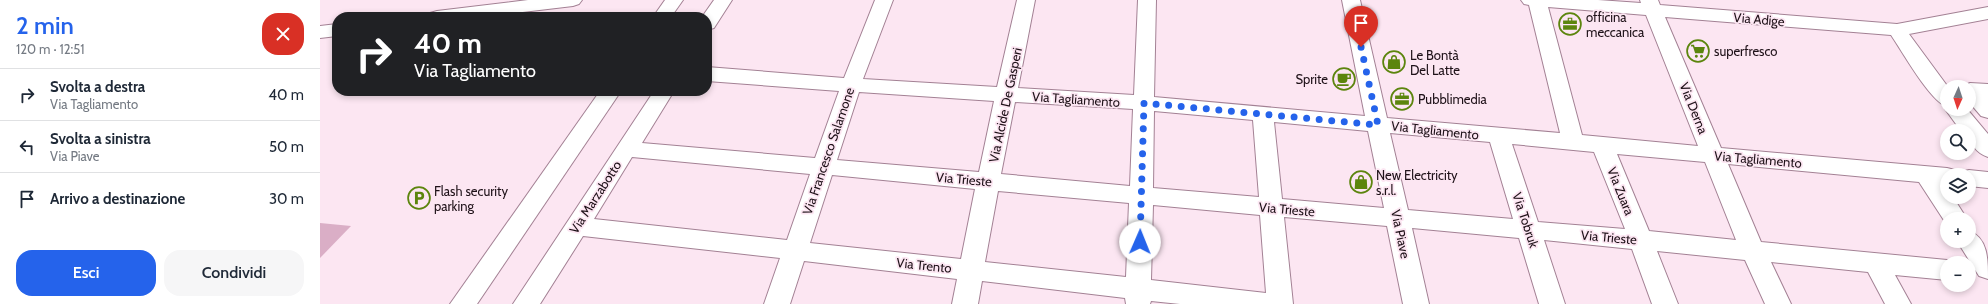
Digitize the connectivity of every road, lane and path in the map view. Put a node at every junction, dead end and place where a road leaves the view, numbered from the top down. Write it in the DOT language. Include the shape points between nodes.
graph roads {
  1 [pos="573,0"];
  2 [pos="674,0"];
  3 [pos="723,0"];
  4 [pos="884,0"];
  5 [pos="1026,0"];
  6 [pos="1147,0"];
  7 [pos="1351,0"];
  8 [pos="1533,0"];
  9 [pos="1651,5"];
  10 [pos="477,12"];
  11 [pos="666,12"];
  12 [pos="1988,13"];
  13 [pos="712,16"];
  14 [pos="1897,30"];
  15 [pos="332,31"];
  16 [pos="320,32"];
  17 [pos="712,74"];
  18 [pos="851,85"];
  19 [pos="1940,90"];
  20 [pos="1988,91"];
  21 [pos="1008,95"];
  22 [pos="608,96"];
  23 [pos="661,96"];
  24 [pos="1144,103"];
  25 [pos="1988,111"];
  26 [pos="1263,114"];
  27 [pos="1961,116"];
  28 [pos="1378,125"];
  29 [pos="1499,137"];
  30 [pos="1573,142"];
  31 [pos="1602,145"];
  32 [pos="626,149"];
  33 [pos="1988,149"];
  34 [pos="1712,154"];
  35 [pos="823,167"];
  36 [pos="1936,175"];
  37 [pos="1976,179"];
  38 [pos="1988,180"];
  39 [pos="988,181"];
  40 [pos="1140,195"];
  41 [pos="1271,207"];
  42 [pos="1952,212"];
  43 [pos="1398,219"];
  44 [pos="576,226"];
  45 [pos="1529,230"];
  46 [pos="1641,240"];
  47 [pos="1974,248"];
  48 [pos="794,250"];
  49 [pos="1753,250"];
  50 [pos="1876,263"];
  51 [pos="1940,269"];
  52 [pos="1988,269"];
  53 [pos="972,270"];
  54 [pos="1976,274"];
  55 [pos="1988,275"];
  56 [pos="1139,296"];
  57 [pos="463,304"];
  58 [pos="526,304"];
  59 [pos="777,304"];
  60 [pos="965,304"];
  61 [pos="1272,304"];
  62 [pos="1280,304"];
  63 [pos="1416,304"];
  64 [pos="1552,304"];
  65 [pos="1665,304"];
  66 [pos="1778,304"];
  67 [pos="1898,304"];
  1 -- 10 [label="street"];
  2 -- 11 [label="street"];
  3 -- 13 [label="street"];
  4 -- 18 [label="street, Via Francesco Salamone"];
  5 -- 21 [label="street, Via Alcide De Gasperi"];
  6 -- 24 [label="street"];
  7 -- 28 [label="street, Via Piave"];
  8 -- 9 [label="street, Via Adige"];
  8 -- 30 [label="street"];
  9 -- 14 [label="street, Via Adige"];
  9 -- 34 [label="street, Via Derna"];
  12 -- 14 [label="street, Via Adige"];
  14 -- 19 [label="street"];
  15 -- 16 [label="street"];
  17 -- 18 [label="street, Via Tagliamento"];
  18 -- 21 [label="street, Via Tagliamento"];
  18 -- 35 [label="street, Via Francesco Salamone"];
  20 -- 25 [label="street" via="1970,90"];
  21 -- 24 [label="street, Via Tagliamento"];
  21 -- 39 [label="street, Via Alcide De Gasperi"];
  22 -- 57 [label="street"];
  23 -- 32 [label="street, Via Marzabotto"];
  24 -- 26 [label="street, Via Tagliamento"];
  24 -- 40 [label="street"];
  26 -- 28 [label="street, Via Tagliamento"];
  26 -- 41 [label="street"];
  27 -- 33 [label="street"];
  28 -- 29 [label="street, Via Tagliamento"];
  28 -- 43 [label="street, Via Piave"];
  29 -- 30 [label="street, Via Tagliamento"];
  29 -- 45 [label="street, Via Tobruk"];
  30 -- 31 [label="street, Via Tagliamento"];
  31 -- 34 [label="street, Via Tagliamento"];
  31 -- 46 [label="street, Via Zuara"];
  32 -- 35 [label="street, Via Trieste"];
  32 -- 44 [label="street, Via Marzabotto"];
  34 -- 36 [label="street, Via Tagliamento"];
  34 -- 49 [label="street, Via Derna"];
  35 -- 39 [label="street, Via Trieste"];
  35 -- 48 [label="street, Via Francesco Salamone"];
  36 -- 42 [label="street"];
  37 -- 38 [label="street"];
  39 -- 40 [label="street, Via Trieste"];
  39 -- 53 [label="street, Via Alcide De Gasperi"];
  40 -- 41 [label="street, Via Trieste"];
  40 -- 56 [label="street"];
  41 -- 43 [label="street, Via Trieste"];
  41 -- 62 [label="street"];
  43 -- 45 [label="street, Via Trieste"];
  43 -- 63 [label="street, Via Piave"];
  44 -- 48 [label="street, Via Trento"];
  44 -- 58 [label="street, Via Marzabotto"];
  45 -- 46 [label="street, Via Trieste"];
  45 -- 64 [label="street, Via Tobruk"];
  46 -- 49 [label="street, Via Trieste"];
  46 -- 65 [label="street, Via Zuara"];
  47 -- 52 [label="street"];
  48 -- 53 [label="street, Via Trento"];
  48 -- 59 [label="street, Via Francesco Salamone"];
  49 -- 50 [label="street, Via Trieste"];
  49 -- 66 [label="street, Via Derna"];
  50 -- 51 [label="street, Via Trieste"];
  50 -- 67 [label="street"];
  53 -- 56 [label="street, Via Trento"];
  53 -- 60 [label="street, Via Alcide De Gasperi"];
  54 -- 55 [label="street"];
  56 -- 61 [label="street, Via Trento"];
}
